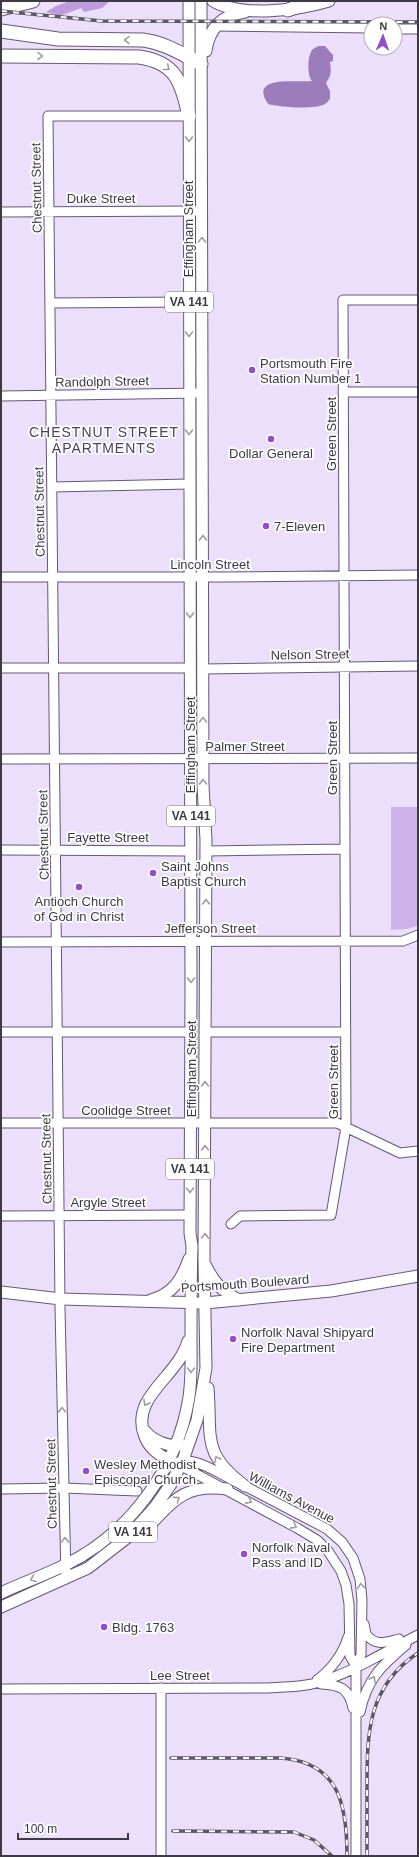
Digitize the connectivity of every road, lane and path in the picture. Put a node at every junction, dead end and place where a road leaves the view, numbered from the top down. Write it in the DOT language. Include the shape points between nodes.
graph roads {
  1 [pos="6,1"];
  2 [pos="33,1"];
  3 [pos="189,1"];
  4 [pos="201,1"];
  5 [pos="213,1"];
  6 [pos="313,1"];
  7 [pos="329,1"];
  8 [pos="1,2"];
  9 [pos="1,9"];
  10 [pos="255,10"];
  11 [pos="288,10"];
  12 [pos="214,26"];
  13 [pos="363,28"];
  14 [pos="403,29"];
  15 [pos="418,29"];
  16 [pos="1,31"];
  17 [pos="1,56"];
  18 [pos="195,61"];
  19 [pos="201,81"];
  20 [pos="189,116"];
  21 [pos="49,211"];
  22 [pos="189,211"];
  23 [pos="202,211"];
  24 [pos="1,212"];
  25 [pos="418,300"];
  26 [pos="189,302"];
  27 [pos="50,303"];
  28 [pos="344,392"];
  29 [pos="418,392"];
  30 [pos="189,393"];
  31 [pos="202,393"];
  32 [pos="51,395"];
  33 [pos="1,396"];
  34 [pos="190,484"];
  35 [pos="52,487"];
  36 [pos="418,575"];
  37 [pos="1,576"];
  38 [pos="53,576"];
  39 [pos="190,576"];
  40 [pos="344,576"];
  41 [pos="203,577"];
  42 [pos="418,666"];
  43 [pos="344,667"];
  44 [pos="1,668"];
  45 [pos="54,668"];
  46 [pos="190,668"];
  47 [pos="203,669"];
  48 [pos="345,758"];
  49 [pos="418,758"];
  50 [pos="1,759"];
  51 [pos="55,759"];
  52 [pos="190,759"];
  53 [pos="203,759"];
  54 [pos="345,848"];
  55 [pos="1,850"];
  56 [pos="56,850"];
  57 [pos="190,851"];
  58 [pos="206,851"];
  59 [pos="418,935"];
  60 [pos="346,940"];
  61 [pos="57,941"];
  62 [pos="191,941"];
  63 [pos="205,941"];
  64 [pos="1,942"];
  65 [pos="1,1032"];
  66 [pos="58,1032"];
  67 [pos="190,1032"];
  68 [pos="205,1032"];
  69 [pos="346,1032"];
  70 [pos="1,1123"];
  71 [pos="59,1123"];
  72 [pos="190,1123"];
  73 [pos="205,1123"];
  74 [pos="346,1127"];
  75 [pos="418,1151"];
  76 [pos="190,1215"];
  77 [pos="1,1216"];
  78 [pos="60,1216"];
  79 [pos="231,1224"];
  80 [pos="192,1250"];
  81 [pos="204,1261"];
  82 [pos="418,1276"];
  83 [pos="1,1292"];
  84 [pos="61,1299"];
  85 [pos="240,1300"];
  86 [pos="138,1302"];
  87 [pos="191,1303"];
  88 [pos="205,1303"];
  89 [pos="191,1322"];
  90 [pos="206,1368"];
  91 [pos="142,1427"];
  92 [pos="191,1439"];
  93 [pos="175,1446"];
  94 [pos="177,1462"];
  95 [pos="246,1486"];
  96 [pos="64,1488"];
  97 [pos="1,1489"];
  98 [pos="227,1489"];
  99 [pos="137,1491"];
  100 [pos="103,1558"];
  101 [pos="66,1565"];
  102 [pos="66,1579"];
  103 [pos="1,1592"];
  104 [pos="1,1607"];
  105 [pos="362,1615"];
  106 [pos="349,1632"];
  107 [pos="418,1635"];
  108 [pos="356,1666"];
  109 [pos="312,1684"];
  110 [pos="161,1688"];
  111 [pos="1,1689"];
  112 [pos="357,1729"];
  113 [pos="161,1856"];
  114 [pos="356,1856"];
  1 -- 8 [label="highway"];
  2 -- 9 [label="highway"];
  3 -- 18 [label="main road, Effingham Street / VA 141"];
  4 -- 18 [label="main road, Effingham Street / VA 141"];
  5 -- 10 [label="main road" via="226,7"];
  6 -- 11 [label="highway"];
  7 -- 11 [label="main road"];
  10 -- 11 [label="main road"];
  10 -- 12 [label="main road" via="235,13"];
  12 -- 13 [label="street"];
  12 -- 19 [label="main road" via="208,38"];
  14 -- 15 [label="street"];
  18 -- 16 [label="highway, one-way" via="167,45 143,40 58,39"];
  17 -- 20 [label="highway, one-way" via="139,57 153,60 167,67 177,78 183,90"];
  18 -- 19 [label="main road, Effingham Street / VA 141"];
  18 -- 20 [label="main road, Effingham Street / VA 141"];
  19 -- 23 [label="main road, Effingham Street / VA 141"];
  20 -- 21 [label="street, Chestnut Street" via="48,116"];
  20 -- 22 [label="main road, Effingham Street / VA 141, one-way"];
  21 -- 22 [label="street, Duke Street"];
  21 -- 24 [label="street, Duke Street"];
  21 -- 27 [label="street, Chestnut Street"];
  22 -- 23 [label="street, Duke Street"];
  22 -- 26 [label="main road, Effingham Street / VA 141"];
  31 -- 23 [label="main road, Effingham Street / VA 141, one-way"];
  25 -- 28 [label="street, Green Street" via="343,300"];
  26 -- 27 [label="street"];
  26 -- 30 [label="main road, Effingham Street / VA 141, one-way"];
  27 -- 32 [label="street, Chestnut Street"];
  28 -- 29 [label="street"];
  28 -- 40 [label="street, Green Street"];
  30 -- 31 [label="street, Randolph Street"];
  30 -- 32 [label="street, Randolph Street"];
  30 -- 34 [label="main road, Effingham Street / VA 141, one-way"];
  41 -- 31 [label="main road, Effingham Street / VA 141, one-way"];
  32 -- 33 [label="street, Randolph Street"];
  32 -- 35 [label="street, Chestnut Street"];
  34 -- 35 [label="street"];
  34 -- 39 [label="main road, Effingham Street / VA 141"];
  35 -- 38 [label="street, Chestnut Street"];
  36 -- 40 [label="street, Lincoln Street"];
  37 -- 38 [label="street, Lincoln Street"];
  38 -- 39 [label="street, Lincoln Street"];
  38 -- 45 [label="street, Chestnut Street"];
  39 -- 41 [label="street, Lincoln Street"];
  39 -- 46 [label="main road, Effingham Street / VA 141, one-way"];
  40 -- 41 [label="street, Lincoln Street"];
  40 -- 43 [label="street, Green Street"];
  41 -- 47 [label="main road, Effingham Street / VA 141"];
  42 -- 43 [label="street, Nelson Street"];
  43 -- 47 [label="street, Nelson Street"];
  43 -- 48 [label="street, Green Street"];
  44 -- 45 [label="street"];
  45 -- 46 [label="street"];
  45 -- 51 [label="street, Chestnut Street"];
  46 -- 52 [label="main road, Effingham Street / VA 141"];
  53 -- 47 [label="main road, Effingham Street / VA 141, one-way"];
  48 -- 49 [label="street, Palmer Street"];
  48 -- 53 [label="street, Palmer Street"];
  48 -- 54 [label="street, Green Street"];
  50 -- 51 [label="street, Palmer Street"];
  51 -- 52 [label="street, Palmer Street"];
  51 -- 56 [label="street, Chestnut Street"];
  52 -- 53 [label="street, Palmer Street"];
  52 -- 57 [label="main road, Effingham Street / VA 141"];
  58 -- 53 [label="main road, Effingham Street / VA 141, one-way"];
  54 -- 58 [label="street"];
  54 -- 60 [label="street, Green Street"];
  55 -- 56 [label="street, Fayette Street"];
  56 -- 57 [label="street, Fayette Street"];
  56 -- 61 [label="street, Chestnut Street"];
  57 -- 62 [label="main road, Effingham Street / VA 141"];
  63 -- 58 [label="main road, Effingham Street / VA 141, one-way"];
  59 -- 60 [label="street, Jefferson Street" via="403,941"];
  60 -- 63 [label="street, Jefferson Street"];
  60 -- 69 [label="street, Green Street"];
  61 -- 62 [label="street, Jefferson Street"];
  61 -- 64 [label="street, Jefferson Street"];
  61 -- 66 [label="street, Chestnut Street"];
  62 -- 63 [label="street, Jefferson Street"];
  62 -- 67 [label="main road, Effingham Street / VA 141, one-way"];
  63 -- 68 [label="main road, Effingham Street / VA 141"];
  65 -- 66 [label="street"];
  66 -- 67 [label="street"];
  66 -- 71 [label="street, Chestnut Street"];
  67 -- 72 [label="main road, Effingham Street / VA 141"];
  68 -- 69 [label="street"];
  73 -- 68 [label="main road, Effingham Street / VA 141, one-way"];
  69 -- 74 [label="street, Green Street"];
  70 -- 71 [label="street, Coolidge Street"];
  71 -- 72 [label="street, Coolidge Street"];
  71 -- 78 [label="street, Chestnut Street"];
  72 -- 73 [label="street, Coolidge Street"];
  72 -- 76 [label="main road, Effingham Street / VA 141, one-way"];
  73 -- 74 [label="street, Coolidge Street" via="337,1123"];
  81 -- 73 [label="main road, Effingham Street / VA 141, one-way"];
  74 -- 75 [label="street, Coolidge Street" via="400,1153"];
  74 -- 79 [label="street, Green Street" via="331,1215 240,1216"];
  76 -- 78 [label="street, Argyle Street"];
  76 -- 80 [label="main road, Effingham Street / VA 141"];
  77 -- 78 [label="street, Argyle Street"];
  78 -- 84 [label="street, Chestnut Street"];
  80 -- 86 [label="main road" via="176,1286 160,1297"];
  80 -- 87 [label="main road, Effingham Street / VA 141"];
  81 -- 85 [label="main road" via="219,1288"];
  81 -- 88 [label="main road, Effingham Street / VA 141"];
  82 -- 85 [label="main road, Portsmouth Boulevard" via="331,1291"];
  83 -- 84 [label="main road, Portsmouth Boulevard"];
  84 -- 86 [label="main road, Portsmouth Boulevard"];
  96 -- 84 [label="street, Chestnut Street, one-way"];
  85 -- 88 [label="main road, Portsmouth Boulevard"];
  86 -- 87 [label="main road, Portsmouth Boulevard"];
  87 -- 88 [label="main road, Portsmouth Boulevard"];
  87 -- 89 [label="main road, Effingham Street / VA 141"];
  88 -- 90 [label="main road, Effingham Street / VA 141"];
  89 -- 91 [label="main road, one-way" via="188,1343 182,1357 144,1406"];
  89 -- 93 [label="main road, Effingham Street / VA 141, one-way" via="189,1398"];
  90 -- 92 [label="main road, Effingham Street / VA 141" via="200,1407"];
  95 -- 90 [label="main road, one-way" via="226,1471 213,1452"];
  91 -- 93 [label="main road" via="153,1439"];
  91 -- 94 [label="main road" via="151,1448"];
  92 -- 93 [label="main road"];
  92 -- 94 [label="main road, Effingham Street / VA 141"];
  93 -- 94 [label="main road, Effingham Street / VA 141"];
  94 -- 95 [label="street, Williams Avenue" via="195,1461"];
  94 -- 98 [label="street, Williams Avenue"];
  94 -- 100 [label="main road, Effingham Street / VA 141" via="171,1484 146,1518"];
  94 -- 101 [label="main road, Effingham Street / VA 141" via="159,1477 140,1506 117,1530"];
  105 -- 95 [label="street, Williams Avenue, one-way" via="362,1588 358,1570 342,1542 327,1529"];
  96 -- 97 [label="street"];
  96 -- 99 [label="street"];
  101 -- 96 [label="street, Chestnut Street, one-way"];
  100 -- 98 [label="main road, one-way" via="144,1531 172,1502 184,1494 205,1487"];
  98 -- 106 [label="street, Williams Avenue, one-way" via="307,1533 328,1551 341,1571 346,1586"];
  100 -- 102 [label="main road, Effingham Street / VA 141"];
  101 -- 102 [label="street, Chestnut Street"];
  101 -- 103 [label="main road, VA 141, one-way"];
  102 -- 104 [label="main road, VA 141"];
  105 -- 107 [label="street" via="366,1634 376,1642 389,1643"];
  105 -- 108 [label="street, Williams Avenue" via="361,1656"];
  106 -- 108 [label="street, Williams Avenue" via="350,1656"];
  106 -- 109 [label="street" via="334,1663 324,1676"];
  107 -- 108 [label="street, Lee Street"];
  112 -- 107 [label="street, one-way" via="365,1694 375,1674 384,1663"];
  108 -- 109 [label="street, Lee Street"];
  108 -- 112 [label="street, Williams Avenue"];
  109 -- 110 [label="street, Lee Street" via="269,1688"];
  109 -- 112 [label="street" via="332,1684 346,1692 351,1698"];
  110 -- 111 [label="street, Lee Street"];
  110 -- 113 [label="street"];
  112 -- 114 [label="street, Williams Avenue"];
}
